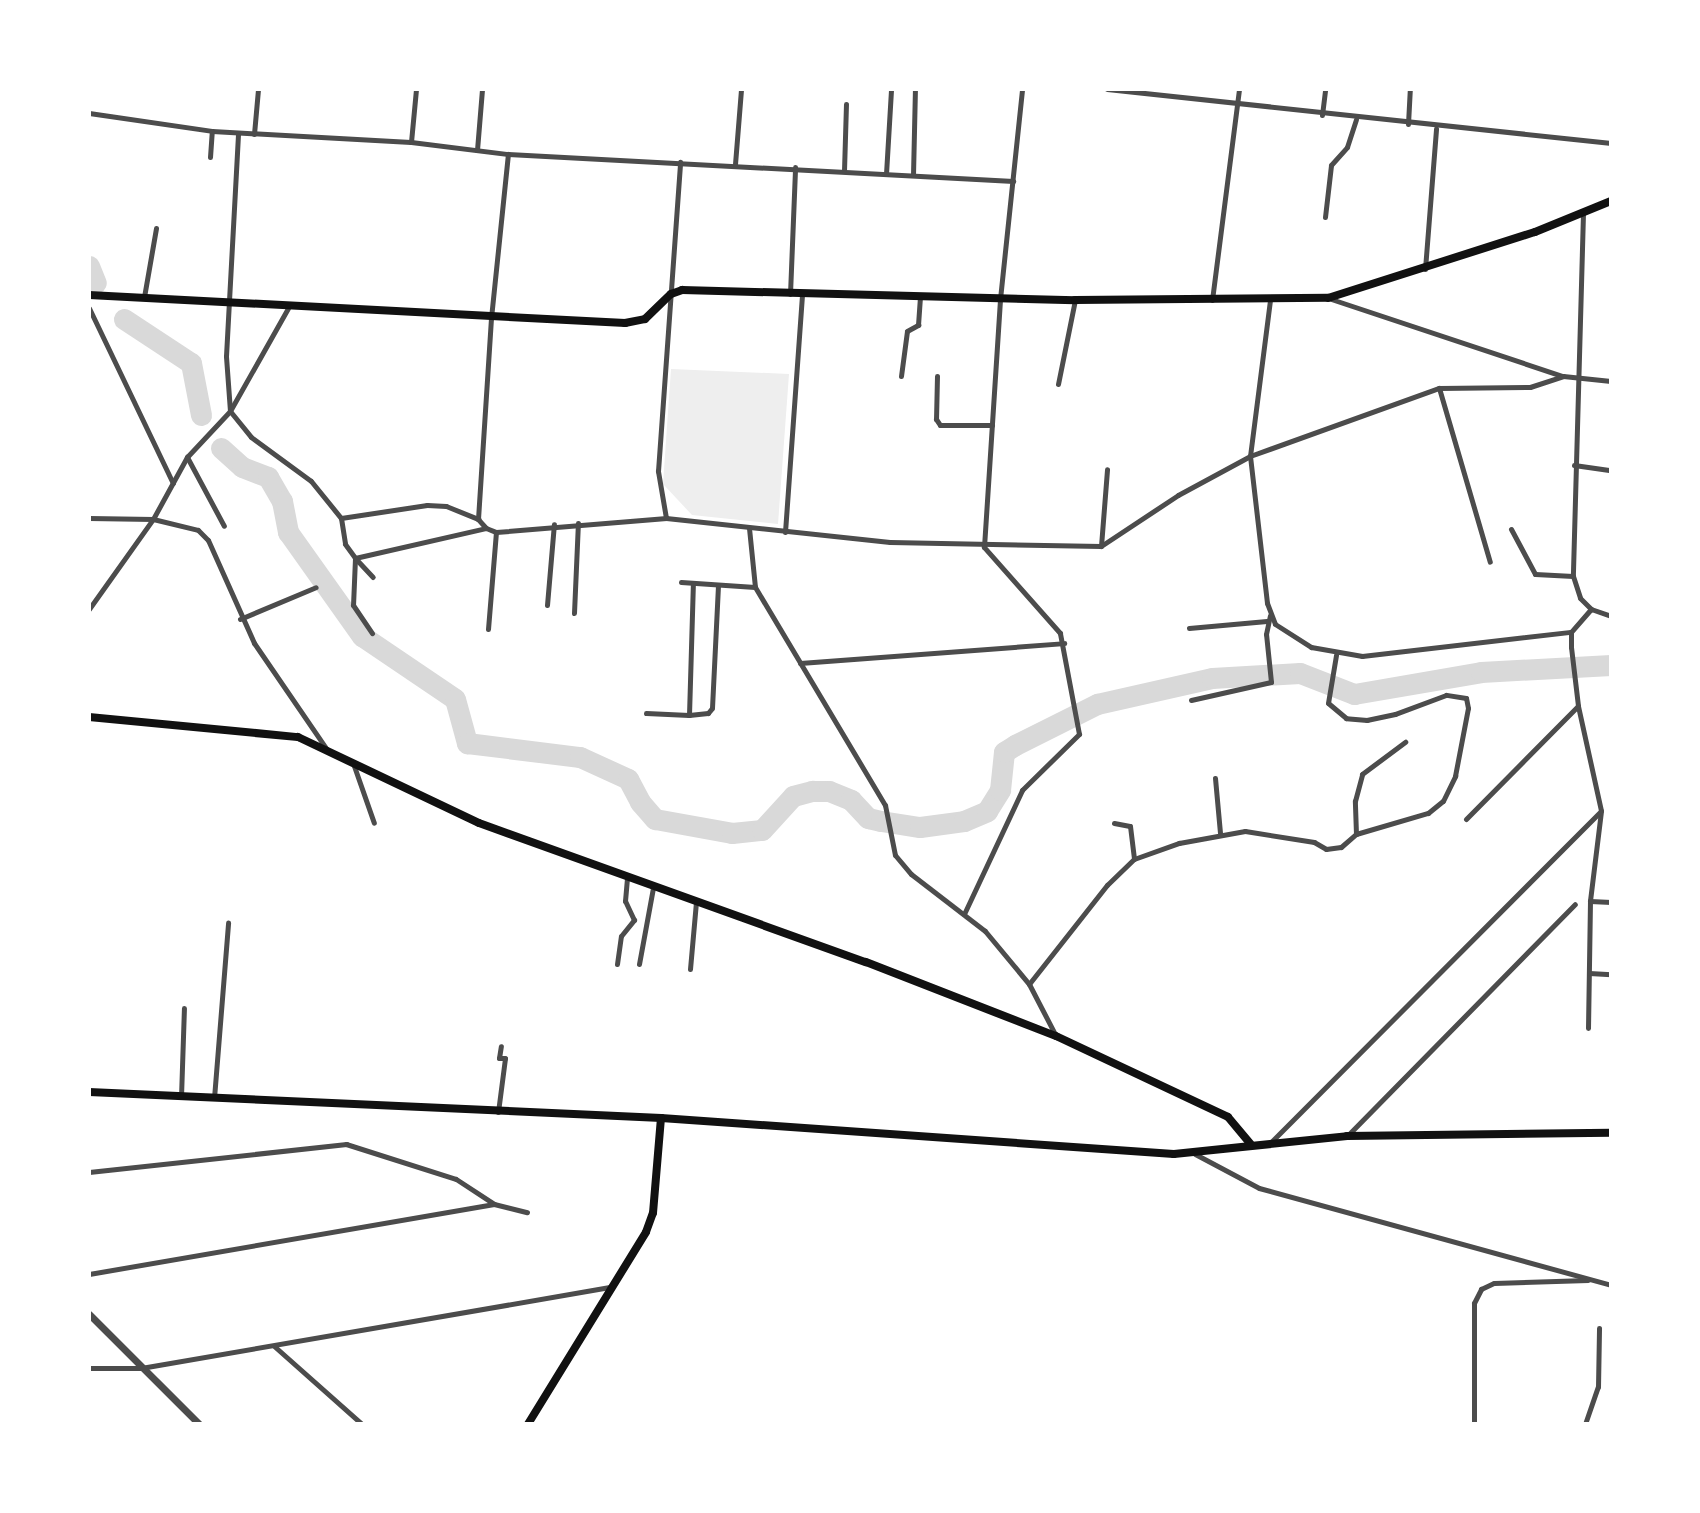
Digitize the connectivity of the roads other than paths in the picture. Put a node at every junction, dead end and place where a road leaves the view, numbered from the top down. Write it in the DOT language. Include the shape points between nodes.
graph roads {
  1 [pos="258,89"];
  2 [pos="416,89"];
  3 [pos="482,89"];
  4 [pos="741,89"];
  5 [pos="891,89"];
  6 [pos="915,89"];
  7 [pos="1022,89"];
  8 [pos="1107,89"];
  9 [pos="1239,89"];
  10 [pos="1325,89"];
  11 [pos="1409,89"];
  12 [pos="1237,103"];
  13 [pos="846,104"];
  14 [pos="89,113"];
  15 [pos="1322,115"];
  16 [pos="1356,119"];
  17 [pos="1408,124"];
  18 [pos="1436,128"];
  19 [pos="212,131"];
  20 [pos="238,133"];
  21 [pos="254,134"];
  22 [pos="411,142"];
  23 [pos="1611,143"];
  24 [pos="477,150"];
  25 [pos="508,153"];
  26 [pos="210,157"];
  27 [pos="680,162"];
  28 [pos="735,164"];
  29 [pos="795,167"];
  30 [pos="844,170"];
  31 [pos="886,174"];
  32 [pos="912,175"];
  33 [pos="1013,181"];
  34 [pos="1611,201"];
  35 [pos="1583,213"];
  36 [pos="1325,217"];
  37 [pos="156,228"];
  38 [pos="1425,268"];
  39 [pos="671,293"];
  40 [pos="790,294"];
  41 [pos="802,294"];
  42 [pos="89,295"];
  43 [pos="144,297"];
  44 [pos="920,297"];
  45 [pos="1328,298"];
  46 [pos="1000,299"];
  47 [pos="1075,300"];
  48 [pos="1212,300"];
  49 [pos="1269,300"];
  50 [pos="230,303"];
  51 [pos="288,307"];
  52 [pos="89,308"];
  53 [pos="491,318"];
  54 [pos="901,376"];
  55 [pos="937,376"];
  56 [pos="1563,376"];
  57 [pos="1577,378"];
  58 [pos="1611,381"];
  59 [pos="1058,384"];
  60 [pos="1439,388"];
  61 [pos="230,411"];
  62 [pos="992,425"];
  63 [pos="1250,456"];
  64 [pos="187,457"];
  65 [pos="1574,465"];
  66 [pos="1107,469"];
  67 [pos="1611,470"];
  68 [pos="173,483"];
  69 [pos="89,518"];
  70 [pos="341,518"];
  71 [pos="666,518"];
  72 [pos="153,519"];
  73 [pos="478,519"];
  74 [pos="578,523"];
  75 [pos="554,524"];
  76 [pos="224,526"];
  77 [pos="486,528"];
  78 [pos="749,528"];
  79 [pos="1511,529"];
  80 [pos="496,532"];
  81 [pos="785,532"];
  82 [pos="1101,546"];
  83 [pos="984,547"];
  84 [pos="355,558"];
  85 [pos="1490,562"];
  86 [pos="1573,576"];
  87 [pos="373,577"];
  88 [pos="681,582"];
  89 [pos="693,584"];
  90 [pos="718,586"];
  91 [pos="316,587"];
  92 [pos="755,587"];
  93 [pos="547,605"];
  94 [pos="89,609"];
  95 [pos="1591,609"];
  96 [pos="574,613"];
  97 [pos="1611,616"];
  98 [pos="1268,618"];
  99 [pos="240,619"];
  100 [pos="1189,628"];
  101 [pos="488,629"];
  102 [pos="1571,632"];
  103 [pos="372,633"];
  104 [pos="1063,643"];
  105 [pos="1336,655"];
  106 [pos="800,663"];
  107 [pos="1191,700"];
  108 [pos="1578,706"];
  109 [pos="646,713"];
  110 [pos="689,715"];
  111 [pos="89,717"];
  112 [pos="1405,741"];
  113 [pos="328,751"];
  114 [pos="354,766"];
  115 [pos="1215,778"];
  116 [pos="1601,811"];
  117 [pos="1466,820"];
  118 [pos="374,823"];
  119 [pos="1114,823"];
  120 [pos="1220,834"];
  121 [pos="1356,834"];
  122 [pos="1134,859"];
  123 [pos="627,878"];
  124 [pos="653,888"];
  125 [pos="1590,901"];
  126 [pos="696,902"];
  127 [pos="1611,902"];
  128 [pos="1575,904"];
  129 [pos="964,914"];
  130 [pos="228,923"];
  131 [pos="617,964"];
  132 [pos="639,964"];
  133 [pos="690,969"];
  134 [pos="1589,973"];
  135 [pos="1611,974"];
  136 [pos="1029,984"];
  137 [pos="184,1008"];
  138 [pos="1588,1028"];
  139 [pos="1056,1036"];
  140 [pos="501,1046"];
  141 [pos="89,1092"];
  142 [pos="181,1097"];
  143 [pos="214,1098"];
  144 [pos="498,1112"];
  145 [pos="661,1118"];
  146 [pos="1611,1133"];
  147 [pos="1347,1136"];
  148 [pos="1270,1142"];
  149 [pos="1251,1144"];
  150 [pos="1195,1154"];
  151 [pos="89,1172"];
  152 [pos="495,1204"];
  153 [pos="527,1212"];
  154 [pos="89,1274"];
  155 [pos="1596,1280"];
  156 [pos="1611,1284"];
  157 [pos="611,1286"];
  158 [pos="89,1314"];
  159 [pos="1599,1328"];
  160 [pos="274,1346"];
  161 [pos="89,1368"];
  162 [pos="141,1368"];
  163 [pos="199,1424"];
  164 [pos="362,1424"];
  165 [pos="528,1424"];
  166 [pos="1474,1424"];
  167 [pos="1585,1424"];
  1 -- 21 [label="street"];
  2 -- 22 [label="street"];
  3 -- 24 [label="street"];
  4 -- 28 [label="street"];
  5 -- 31 [label="street"];
  6 -- 32 [label="street"];
  7 -- 33 [label="street"];
  8 -- 12 [label="street"];
  9 -- 12 [label="street"];
  10 -- 15 [label="street"];
  11 -- 17 [label="street"];
  12 -- 15 [label="street"];
  12 -- 48 [label="street"];
  13 -- 30 [label="street"];
  14 -- 19 [label="street"];
  15 -- 16 [label="street"];
  16 -- 17 [label="street"];
  16 -- 36 [label="street" via="1347,147 1331,165"];
  17 -- 18 [label="street"];
  18 -- 23 [label="street"];
  18 -- 38 [label="street"];
  19 -- 20 [label="street"];
  19 -- 26 [label="street"];
  20 -- 21 [label="street"];
  20 -- 50 [label="street"];
  21 -- 22 [label="street"];
  22 -- 24 [label="street"];
  24 -- 25 [label="street"];
  25 -- 27 [label="street"];
  25 -- 53 [label="street"];
  27 -- 28 [label="street"];
  27 -- 39 [label="street"];
  28 -- 29 [label="street"];
  29 -- 30 [label="street"];
  29 -- 40 [label="street"];
  30 -- 31 [label="street"];
  31 -- 32 [label="street"];
  32 -- 33 [label="street"];
  33 -- 46 [label="street"];
  34 -- 35 [label="main road"];
  35 -- 38 [label="main road"];
  35 -- 57 [label="street"];
  37 -- 43 [label="street"];
  38 -- 45 [label="main road"];
  39 -- 40 [label="main road"];
  39 -- 53 [label="main road" via="637,323"];
  39 -- 71 [label="street" via="658,471"];
  40 -- 41 [label="main road"];
  41 -- 44 [label="main road"];
  41 -- 81 [label="street"];
  42 -- 43 [label="main road"];
  43 -- 50 [label="main road"];
  44 -- 46 [label="main road"];
  44 -- 54 [label="street" via="918,325 907,331"];
  45 -- 49 [label="main road"];
  45 -- 56 [label="street"];
  46 -- 47 [label="main road"];
  46 -- 62 [label="street"];
  47 -- 48 [label="main road"];
  47 -- 59 [label="street"];
  48 -- 49 [label="main road"];
  49 -- 63 [label="street"];
  50 -- 51 [label="main road"];
  50 -- 61 [label="street" via="226,356"];
  51 -- 53 [label="main road"];
  51 -- 61 [label="street"];
  52 -- 68 [label="street"];
  53 -- 73 [label="street"];
  55 -- 62 [label="street" via="937,422"];
  56 -- 57 [label="street"];
  56 -- 60 [label="street" via="1530,387"];
  57 -- 58 [label="street"];
  57 -- 65 [label="street"];
  60 -- 63 [label="street"];
  60 -- 85 [label="street"];
  61 -- 64 [label="street"];
  61 -- 70 [label="street" via="251,437 311,481"];
  62 -- 83 [label="street"];
  63 -- 82 [label="street" via="1178,495"];
  63 -- 98 [label="street"];
  64 -- 68 [label="street"];
  64 -- 76 [label="street"];
  65 -- 67 [label="street"];
  65 -- 86 [label="street"];
  66 -- 82 [label="street"];
  68 -- 72 [label="street"];
  69 -- 72 [label="street"];
  70 -- 73 [label="street" via="427,505 446,506"];
  70 -- 84 [label="street" via="345,544"];
  71 -- 74 [label="street"];
  71 -- 78 [label="street"];
  72 -- 94 [label="street"];
  72 -- 99 [label="street" via="198,530 208,540"];
  73 -- 77 [label="street"];
  74 -- 75 [label="street"];
  74 -- 96 [label="street"];
  75 -- 80 [label="street"];
  75 -- 93 [label="street"];
  77 -- 80 [label="street"];
  77 -- 84 [label="street"];
  78 -- 81 [label="street"];
  78 -- 92 [label="street"];
  79 -- 86 [label="street" via="1535,574"];
  80 -- 101 [label="street"];
  81 -- 83 [label="street"];
  82 -- 83 [label="street"];
  83 -- 104 [label="street" via="1053,620"];
  84 -- 87 [label="street"];
  84 -- 103 [label="street" via="353,605"];
  86 -- 95 [label="street" via="1580,598"];
  88 -- 89 [label="street"];
  89 -- 90 [label="street"];
  89 -- 110 [label="street"];
  90 -- 92 [label="street"];
  90 -- 110 [label="street" via="712,708 708,713"];
  91 -- 99 [label="street"];
  92 -- 106 [label="street"];
  95 -- 97 [label="street"];
  95 -- 102 [label="street"];
  98 -- 100 [label="street"];
  98 -- 105 [label="street" via="1311,647"];
  98 -- 107 [label="street" via="1271,682"];
  99 -- 113 [label="street"];
  102 -- 105 [label="street" via="1400,654"];
  102 -- 108 [label="street"];
  104 -- 106 [label="street"];
  104 -- 129 [label="street" via="1079,734 1022,790"];
  105 -- 121 [label="street" via="1328,697 1335,713 1367,720 1412,710 1446,695 1463,696 1468,702 1455,776 1443,801 1428,813"];
  106 -- 129 [label="street" via="886,805 894,849 911,874"];
  108 -- 116 [label="street"];
  108 -- 117 [label="street"];
  109 -- 110 [label="street"];
  111 -- 113 [label="main road" via="298,737"];
  112 -- 121 [label="street" via="1362,774 1354,801"];
  113 -- 114 [label="main road"];
  114 -- 118 [label="street"];
  114 -- 123 [label="main road" via="479,823"];
  115 -- 120 [label="street"];
  116 -- 125 [label="street"];
  116 -- 148 [label="street"];
  119 -- 122 [label="street" via="1130,826"];
  120 -- 121 [label="street" via="1245,831 1314,842 1326,849 1345,845"];
  120 -- 122 [label="street"];
  122 -- 136 [label="street" via="1107,885"];
  123 -- 124 [label="main road"];
  123 -- 131 [label="street" via="625,901 634,919 621,936"];
  124 -- 126 [label="main road"];
  124 -- 132 [label="street"];
  125 -- 127 [label="street"];
  125 -- 134 [label="street"];
  126 -- 133 [label="street"];
  126 -- 139 [label="main road"];
  128 -- 147 [label="street"];
  129 -- 136 [label="street" via="985,931"];
  130 -- 143 [label="street"];
  134 -- 135 [label="street"];
  134 -- 138 [label="street"];
  136 -- 139 [label="street"];
  137 -- 142 [label="street"];
  139 -- 149 [label="main road" via="1228,1117"];
  140 -- 144 [label="street" via="499,1058 505,1058"];
  141 -- 142 [label="main road"];
  142 -- 143 [label="main road"];
  143 -- 144 [label="main road"];
  144 -- 145 [label="main road"];
  145 -- 150 [label="main road"];
  145 -- 157 [label="main road" via="653,1213 638,1248"];
  146 -- 147 [label="main road"];
  147 -- 148 [label="main road"];
  148 -- 149 [label="main road"];
  149 -- 150 [label="main road"];
  150 -- 155 [label="street" via="1259,1188"];
  151 -- 152 [label="street" via="346,1144 456,1179"];
  152 -- 153 [label="street"];
  152 -- 154 [label="street"];
  155 -- 156 [label="street"];
  155 -- 166 [label="street" via="1494,1283 1481,1289 1474,1303"];
  157 -- 160 [label="street"];
  157 -- 165 [label="main road"];
  158 -- 162 [label="street"];
  159 -- 167 [label="street" via="1598,1387"];
  160 -- 162 [label="street"];
  160 -- 164 [label="street"];
  161 -- 162 [label="street"];
  162 -- 163 [label="street"];
}
